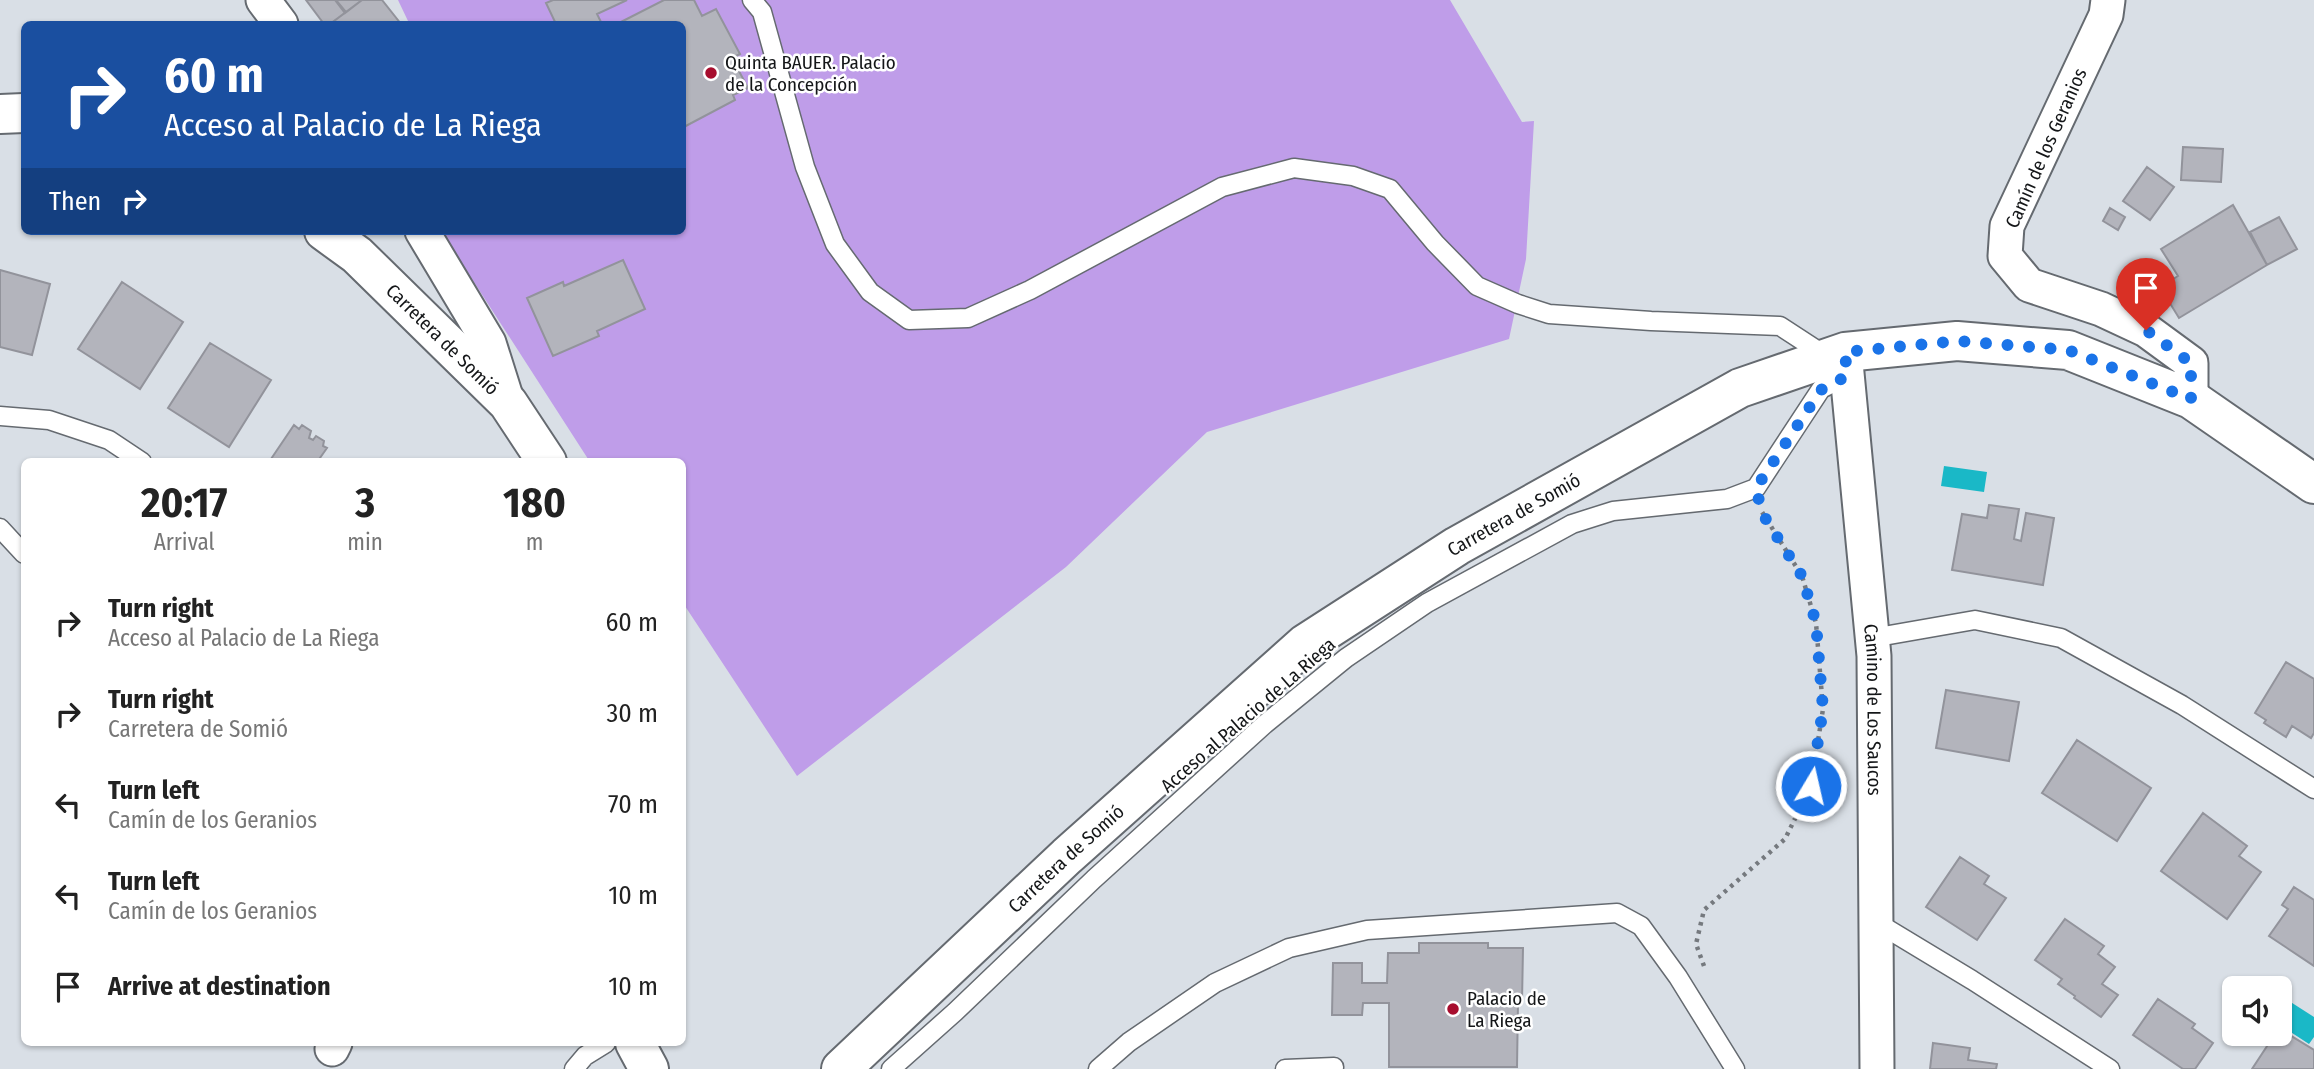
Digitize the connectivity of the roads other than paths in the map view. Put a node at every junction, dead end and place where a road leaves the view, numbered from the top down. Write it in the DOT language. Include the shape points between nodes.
graph roads {
  1 [pos="263,0"];
  2 [pos="752,0"];
  3 [pos="2108,0"];
  4 [pos="279,21"];
  5 [pos="21,113"];
  6 [pos="0,114"];
  7 [pos="330,235"];
  8 [pos="424,235"];
  9 [pos="1840,362"];
  10 [pos="2191,399"];
  11 [pos="508,403"];
  12 [pos="0,416"];
  13 [pos="136,458"];
  14 [pos="544,458"];
  15 [pos="2314,484"];
  16 [pos="0,528"];
  17 [pos="21,551"];
  18 [pos="1872,638"];
  19 [pos="2314,789"];
  20 [pos="1876,922"];
  21 [pos="601,1046"];
  22 [pos="637,1046"];
  23 [pos="1334,1067"];
  24 [pos="574,1069"];
  25 [pos="649,1069"];
  26 [pos="841,1069"];
  27 [pos="891,1069"];
  28 [pos="1098,1069"];
  29 [pos="1285,1069"];
  30 [pos="1735,1069"];
  31 [pos="1877,1069"];
  32 [pos="2110,1069"];
  1 -- 4 [label="street"];
  2 -- 9 [label="lane" via="762,12 805,167 835,244 870,292 909,320 968,317 1030,290 1222,187 1294,168 1353,176 1390,189 1476,286 1518,304 1549,314 1780,326"];
  3 -- 10 [label="street, Camín de los Geranios" via="2106,15 2007,226 2005,256 2029,285 2146,330 2191,363"];
  5 -- 6 [label="street"];
  7 -- 11 [label="street, Carretera de Somió" via="357,255"];
  8 -- 11 [label="street" via="489,343"];
  9 -- 10 [label="street, Carretera de Somió" via="1957,341 2068,350"];
  9 -- 18 [label="street, Camino de Los Saucos"];
  9 -- 26 [label="street, Carretera de Somió" via="1740,388 1457,546 1305,643 1067,856"];
  9 -- 27 [label="lane, Acceso al Palacio de La Riega" via="1756,488 1727,499 1613,511 1572,524 1427,603 1346,658 1265,724"];
  10 -- 15 [label="street, Carretera de Somió"];
  11 -- 14 [label="street, Carretera de Somió"];
  12 -- 13 [label="lane" via="48,420 109,440"];
  16 -- 17 [label="lane"];
  18 -- 19 [label="lane" via="1975,620 2061,638 2182,705"];
  18 -- 20 [label="street, Camino de Los Saucos"];
  20 -- 31 [label="street, Camino de Los Saucos"];
  20 -- 32 [label="lane"];
  21 -- 24 [label="lane"];
  22 -- 25 [label="street"];
  23 -- 29 [label="lane"];
  28 -- 30 [label="lane" via="1129,1042 1216,983 1289,948 1367,930 1617,913 1641,926"];
}
